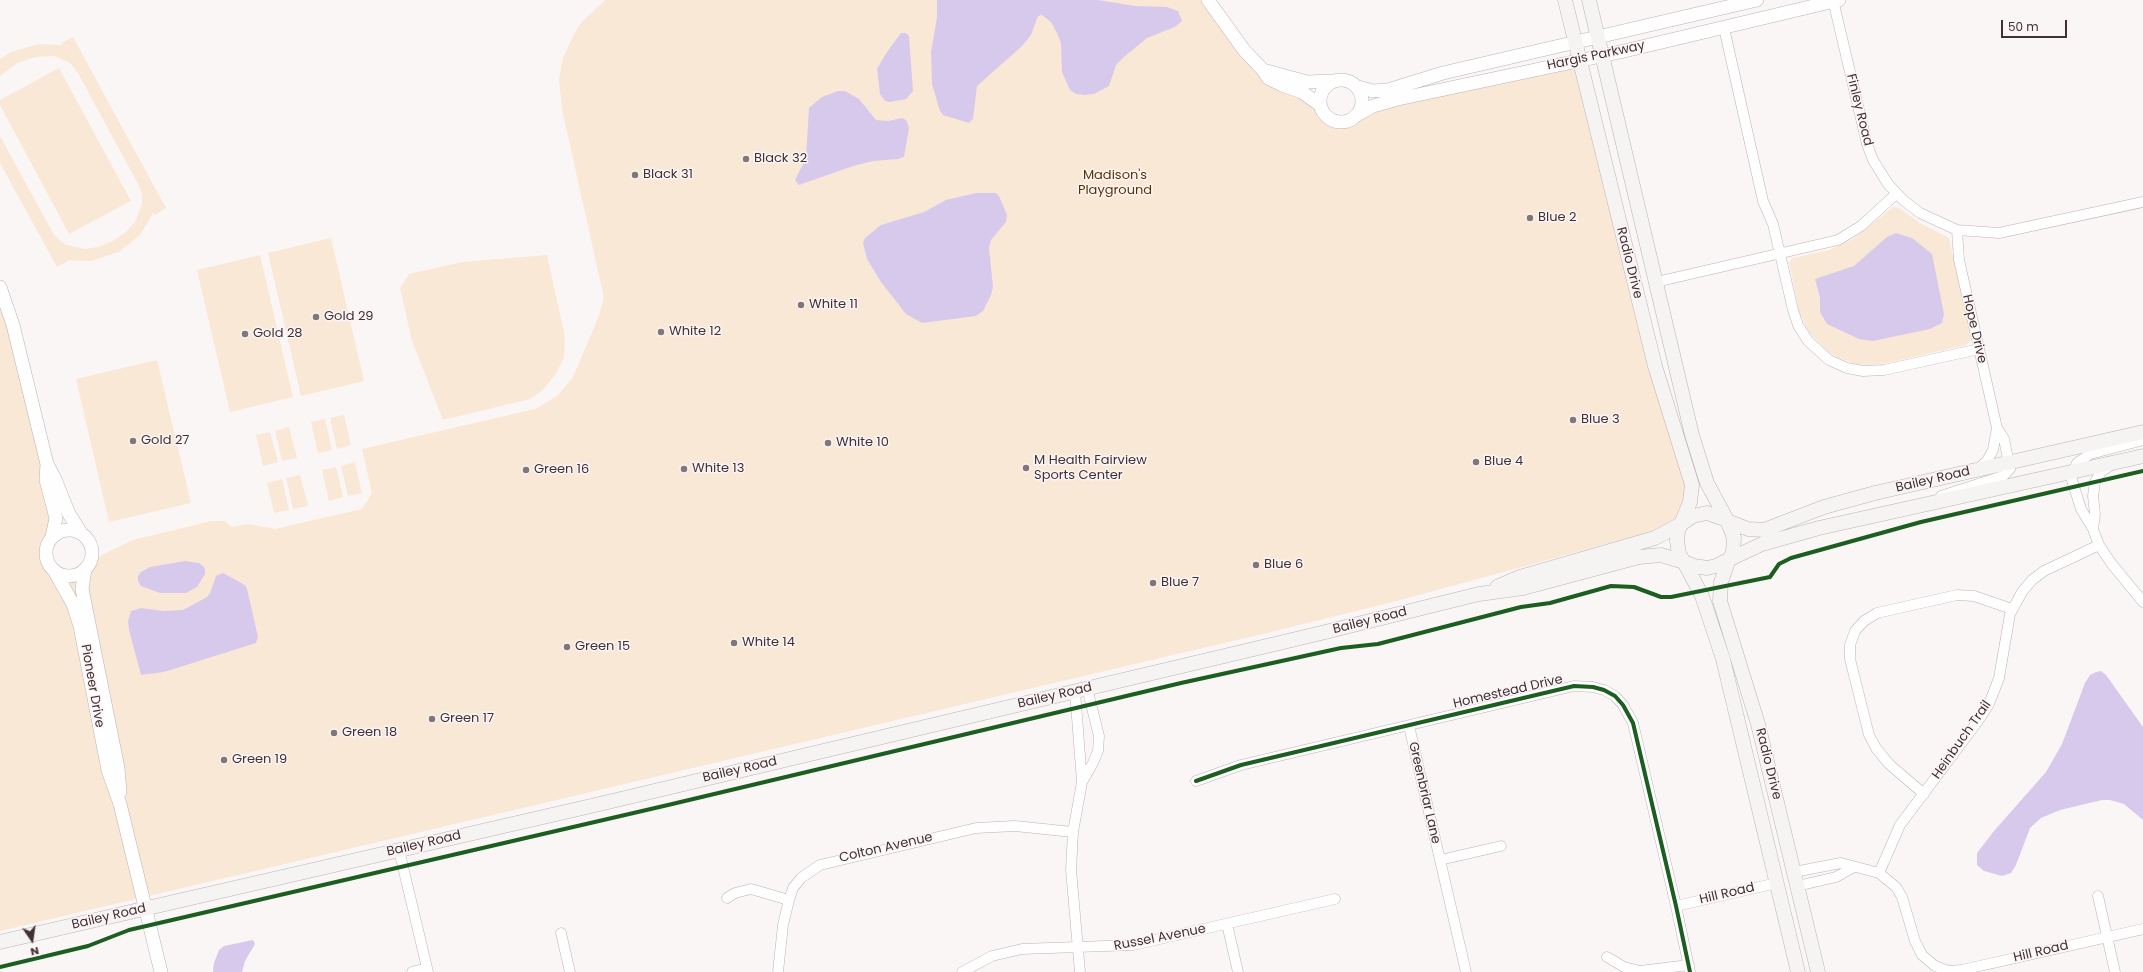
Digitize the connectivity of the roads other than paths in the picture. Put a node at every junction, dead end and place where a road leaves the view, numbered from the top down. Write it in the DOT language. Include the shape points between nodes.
graph roads {
  1 [pos="1208,0"];
  2 [pos="1565,0"];
  3 [pos="1589,0"];
  4 [pos="1757,0"];
  5 [pos="1835,1"];
  6 [pos="1724,28"];
  7 [pos="1598,38"];
  8 [pos="1575,43"];
  9 [pos="1603,55"];
  10 [pos="1579,59"];
  11 [pos="1263,70"];
  12 [pos="1333,81"];
  13 [pos="1358,87"];
  14 [pos="1320,105"];
  15 [pos="1356,116"];
  16 [pos="1896,194"];
  17 [pos="2143,202"];
  18 [pos="1957,230"];
  19 [pos="1780,254"];
  20 [pos="1656,282"];
  21 [pos="0,287"];
  22 [pos="1979,349"];
  23 [pos="1997,428"];
  24 [pos="2143,432"];
  25 [pos="2143,440"];
  26 [pos="2143,456"];
  27 [pos="2010,462"];
  28 [pos="2114,463"];
  29 [pos="47,464"];
  30 [pos="1974,470"];
  31 [pos="2072,472"];
  32 [pos="1916,506"];
  33 [pos="1727,521"];
  34 [pos="1681,524"];
  35 [pos="2093,529"];
  36 [pos="81,533"];
  37 [pos="52,537"];
  38 [pos="2099,545"];
  39 [pos="1730,559"];
  40 [pos="1684,562"];
  41 [pos="85,569"];
  42 [pos="55,572"];
  43 [pos="1479,594"];
  44 [pos="2142,599"];
  45 [pos="2012,609"];
  46 [pos="1081,690"];
  47 [pos="1409,726"];
  48 [pos="1196,781"];
  49 [pos="1082,782"];
  50 [pos="1924,794"];
  51 [pos="120,804"];
  52 [pos="1073,832"];
  53 [pos="1501,846"];
  54 [pos="399,850"];
  55 [pos="1440,860"];
  56 [pos="1854,868"];
  57 [pos="1794,872"];
  58 [pos="1879,873"];
  59 [pos="1777,883"];
  60 [pos="1797,886"];
  61 [pos="2098,896"];
  62 [pos="727,898"];
  63 [pos="789,900"];
  64 [pos="1335,900"];
  65 [pos="1676,906"];
  66 [pos="145,908"];
  67 [pos="1227,924"];
  68 [pos="2143,929"];
  69 [pos="561,933"];
  70 [pos="2107,937"];
  71 [pos="0,942"];
  72 [pos="1078,948"];
  73 [pos="1607,957"];
  74 [pos="1690,969"];
  75 [pos="427,970"];
  76 [pos="161,972"];
  77 [pos="412,972"];
  78 [pos="570,972"];
  79 [pos="778,972"];
  80 [pos="962,972"];
  81 [pos="1080,972"];
  82 [pos="1238,972"];
  83 [pos="1466,972"];
  84 [pos="1798,972"];
  85 [pos="1818,972"];
  86 [pos="2115,972"];
  1 -- 11 [label="street" via="1244,50"];
  2 -- 8 [label="main road, Radio Drive"];
  3 -- 7 [label="main road, Radio Drive"];
  4 -- 7 [label="street, Hargis Parkway"];
  5 -- 6 [label="street, Hargis Parkway"];
  5 -- 16 [label="street, Finley Road" via="1867,144 1881,174"];
  6 -- 9 [label="street, Hargis Parkway"];
  6 -- 19 [label="street" via="1764,204 1772,221"];
  7 -- 8 [label="street, Hargis Parkway"];
  7 -- 9 [label="main road, Radio Drive"];
  8 -- 10 [label="main road, Radio Drive"];
  8 -- 13 [label="street, Hargis Parkway" via="1443,73 1388,90 1373,91"];
  9 -- 10 [label="street, Hargis Parkway"];
  9 -- 20 [label="main road, Radio Drive"];
  10 -- 15 [label="street, Hargis Parkway" via="1398,99 1373,106"];
  10 -- 34 [label="main road, Radio Drive" via="1655,366 1692,486 1690,502"];
  11 -- 12 [label="street" via="1303,81"];
  11 -- 14 [label="street" via="1268,78 1302,92"];
  12 -- 13 [label="street" via="1347,80"];
  12 -- 14 [label="street" via="1321,94"];
  13 -- 15 [label="street" via="1362,99 1360,112"];
  14 -- 15 [label="street" via="1326,115 1336,121 1346,121"];
  16 -- 18 [label="street, Finley Road" via="1926,217"];
  16 -- 19 [label="street" via="1864,224 1845,236"];
  17 -- 18 [label="street, Finley Road" via="2019,230 1981,233"];
  18 -- 22 [label="street, Hope Drive" via="1959,260"];
  19 -- 20 [label="street"];
  19 -- 22 [label="street" via="1793,310 1800,328 1814,348 1838,364 1855,370 1876,371"];
  20 -- 33 [label="main road, Radio Drive" via="1696,451 1707,483"];
  21 -- 29 [label="street" via="13,325"];
  22 -- 23 [label="street, Hope Drive"];
  23 -- 27 [label="street, Hope Drive" via="2004,439"];
  23 -- 30 [label="street, Hope Drive" via="1990,457"];
  24 -- 27 [label="main road, Bailey Road"];
  25 -- 31 [label="street" via="2090,454 2077,463"];
  26 -- 28 [label="main road, Bailey Road"];
  27 -- 30 [label="main road, Bailey Road"];
  27 -- 32 [label="street" via="2009,472 2004,476"];
  28 -- 31 [label="main road, Bailey Road"];
  28 -- 35 [label="street" via="2101,472 2095,482"];
  29 -- 36 [label="street" via="69,514"];
  29 -- 37 [label="street" via="46,480 56,518"];
  30 -- 33 [label="main road, Bailey Road" via="1836,504 1764,530 1748,529"];
  31 -- 32 [label="main road, Bailey Road"];
  31 -- 35 [label="street" via="2072,483 2081,509"];
  32 -- 39 [label="main road, Bailey Road" via="1775,539"];
  33 -- 34 [label="main road" via="1707,513 1693,516"];
  33 -- 39 [label="main road" via="1734,538"];
  34 -- 40 [label="main road" via="1677,541"];
  34 -- 43 [label="main road, Bailey Road" via="1655,538 1520,577"];
  35 -- 38 [label="street"];
  36 -- 37 [label="street" via="66,530"];
  36 -- 41 [label="street" via="89,542 91,549 90,561"];
  37 -- 42 [label="street" via="45,554 49,566"];
  38 -- 44 [label="street"];
  38 -- 45 [label="street, Heinbuch Trail" via="2039,575 2025,588"];
  39 -- 40 [label="main road" via="1707,568"];
  39 -- 57 [label="main road, Radio Drive" via="1720,582 1720,601 1758,724"];
  40 -- 43 [label="main road, Bailey Road" via="1666,555 1650,555 1523,588"];
  40 -- 59 [label="main road, Radio Drive" via="1702,596 1724,659"];
  41 -- 42 [label="street" via="73,576"];
  41 -- 51 [label="street, Pioneer Drive" via="82,589 118,768"];
  42 -- 51 [label="street, Pioneer Drive" via="78,618 108,770"];
  43 -- 46 [label="main road, Bailey Road"];
  45 -- 50 [label="street, Heinbuch Trail" via="1999,678 1989,704"];
  45 -- 50 [label="street" via="1974,596 1957,595 1877,613 1864,621 1853,635 1850,659 1869,734 1886,761"];
  46 -- 49 [label="street"];
  46 -- 49 [label="street" via="1099,736 1098,751"];
  46 -- 54 [label="main road, Bailey Road"];
  47 -- 48 [label="street, Homestead Drive" via="1241,765"];
  47 -- 55 [label="street, Greenbriar Lane"];
  47 -- 65 [label="street, Homestead Drive" via="1574,686 1593,687 1615,696 1633,723"];
  49 -- 52 [label="street"];
  50 -- 58 [label="street, Heinbuch Trail" via="1897,829"];
  51 -- 66 [label="street, Pioneer Drive"];
  52 -- 63 [label="street, Colton Avenue" via="1014,826 976,828 830,861 805,875 793,888"];
  52 -- 72 [label="street" via="1071,870"];
  53 -- 55 [label="street, Greenbriar Lane"];
  54 -- 66 [label="main road, Bailey Road"];
  54 -- 75 [label="street"];
  55 -- 83 [label="street, Greenbriar Lane"];
  56 -- 57 [label="street, Hill Road" via="1841,863"];
  56 -- 58 [label="street, Hill Road"];
  56 -- 60 [label="street" via="1836,877"];
  57 -- 60 [label="main road, Radio Drive"];
  58 -- 70 [label="street, Hill Road" via="1896,887 1902,897 1920,953 1931,964 1941,969 1962,970"];
  59 -- 65 [label="street, Hill Road"];
  59 -- 84 [label="main road, Radio Drive"];
  60 -- 85 [label="main road, Radio Drive"];
  61 -- 70 [label="street"];
  62 -- 63 [label="street" via="751,889"];
  63 -- 79 [label="street, Colton Avenue" via="783,925"];
  64 -- 67 [label="street, Russel Avenue"];
  65 -- 74 [label="street, Homestead Drive"];
  66 -- 71 [label="main road, Bailey Road"];
  66 -- 76 [label="street, Pioneer Drive"];
  67 -- 72 [label="street, Russel Avenue" via="1133,945"];
  67 -- 82 [label="street"];
  68 -- 70 [label="street, Hill Road"];
  69 -- 78 [label="street"];
  70 -- 86 [label="street"];
  72 -- 80 [label="street, Russel Avenue" via="1015,950 980,961"];
  72 -- 81 [label="street"];
  73 -- 74 [label="street" via="1624,967 1640,971"];
  75 -- 77 [label="street"];
}
